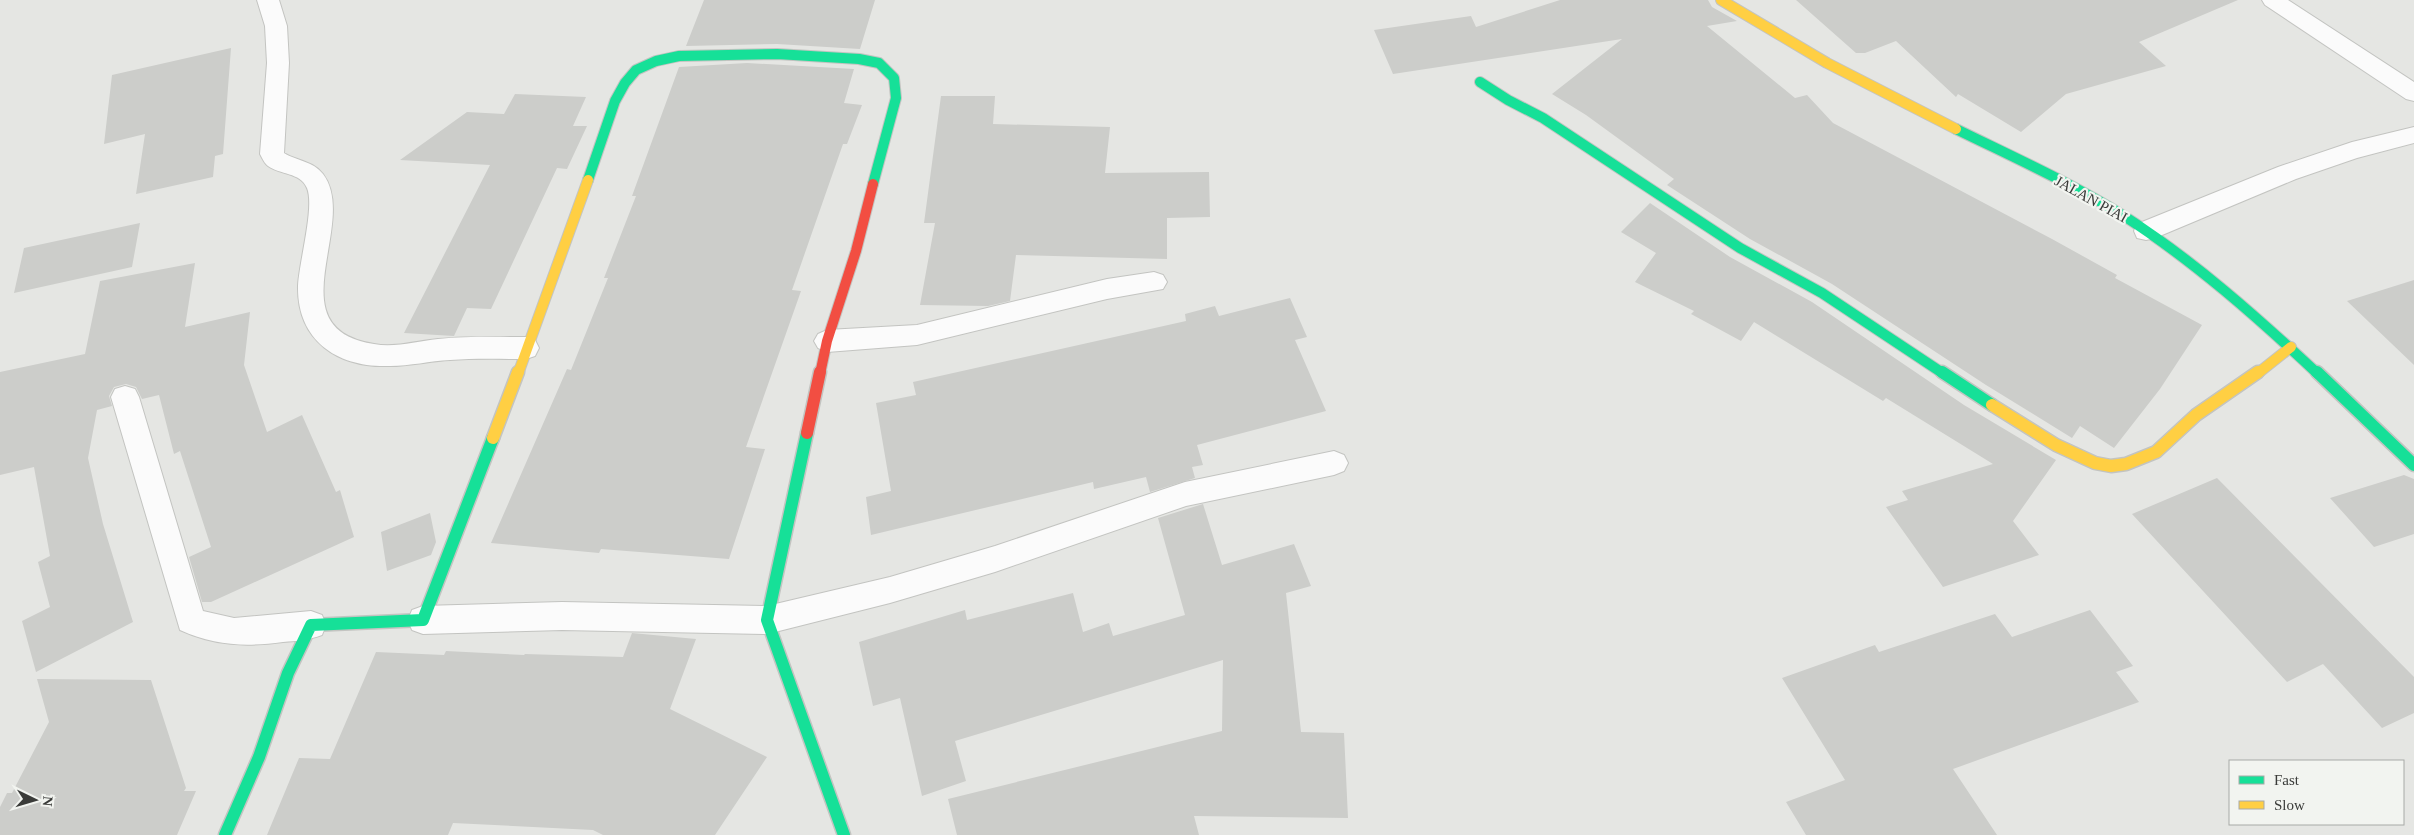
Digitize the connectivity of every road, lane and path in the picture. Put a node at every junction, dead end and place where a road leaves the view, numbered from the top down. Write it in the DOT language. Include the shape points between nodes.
graph roads {
  1 [pos="268,0"];
  2 [pos="1720,0"];
  3 [pos="2273,0"];
  4 [pos="1480,82"];
  5 [pos="2414,93"];
  6 [pos="2414,135"];
  7 [pos="2146,231"];
  8 [pos="1154,282"];
  9 [pos="827,341"];
  10 [pos="2292,347"];
  11 [pos="526,348"];
  12 [pos="125,397"];
  13 [pos="1334,463"];
  14 [pos="2414,465"];
  15 [pos="422,620"];
  16 [pos="767,620"];
  17 [pos="311,625"];
  18 [pos="225,835"];
  19 [pos="844,835"];
  1 -- 11 [label="street" via="276,26 278,63 272,154 276,160 313,176 320,189 310,302 316,325 328,338 344,347 372,355 392,356 447,349"];
  2 -- 7 [label="street, JALAN PIAI" via="1827,63 2100,202"];
  3 -- 5 [label="street"];
  4 -- 10 [label="street" via="1566,133 1740,248 1822,294 2056,445 2094,463 2126,464 2156,452 2196,415"];
  6 -- 7 [label="street" via="2287,173"];
  7 -- 10 [label="street, JALAN PIAI" via="2236,298"];
  8 -- 9 [label="street" via="1107,289 917,334"];
  9 -- 11 [label="street" via="870,202 896,98 894,78 879,63 859,59 777,54 679,56 636,70 624,83"];
  9 -- 16 [label="street"];
  10 -- 14 [label="street, JALAN PIAI"];
  11 -- 15 [label="street"];
  12 -- 17 [label="street" via="191,620 205,629 227,632"];
  13 -- 16 [label="street" via="1185,494 995,559 890,590"];
  15 -- 16 [label="street" via="562,616"];
  15 -- 17 [label="street"];
  16 -- 19 [label="street"];
  17 -- 18 [label="street" via="299,646 258,760 235,806"];
}
